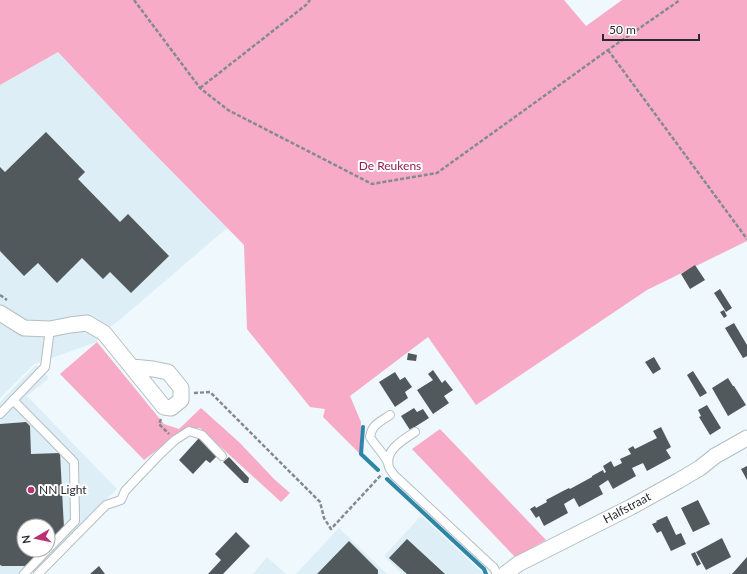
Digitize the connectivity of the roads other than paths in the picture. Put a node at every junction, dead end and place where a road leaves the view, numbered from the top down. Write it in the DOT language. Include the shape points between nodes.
graph roads {
  1 [pos="0,313"];
  2 [pos="50,329"];
  3 [pos="132,367"];
  4 [pos="12,400"];
  5 [pos="0,414"];
  6 [pos="390,415"];
  7 [pos="415,432"];
  8 [pos="747,438"];
  9 [pos="222,456"];
  10 [pos="389,467"];
  11 [pos="56,541"];
  12 [pos="40,558"];
  13 [pos="24,574"];
  14 [pos="38,574"];
  15 [pos="497,574"];
  16 [pos="505,574"];
  1 -- 2 [label="street" via="24,328"];
  2 -- 3 [label="street" via="87,323 104,333"];
  2 -- 4 [label="lane" via="45,367"];
  3 -- 3 [label="street" via="164,408 171,408 181,400 181,388 168,372"];
  4 -- 5 [label="lane"];
  4 -- 11 [label="lane" via="74,462 75,521"];
  6 -- 10 [label="lane" via="375,425 370,437 385,456"];
  7 -- 10 [label="lane" via="395,446 389,456"];
  8 -- 16 [label="street, Halfstraat" via="678,481 518,564"];
  9 -- 14 [label="lane" via="202,435 189,431 160,454 125,491 121,500 106,505"];
  10 -- 15 [label="lane" via="394,475 494,568"];
  12 -- 13 [label="lane"];
}
